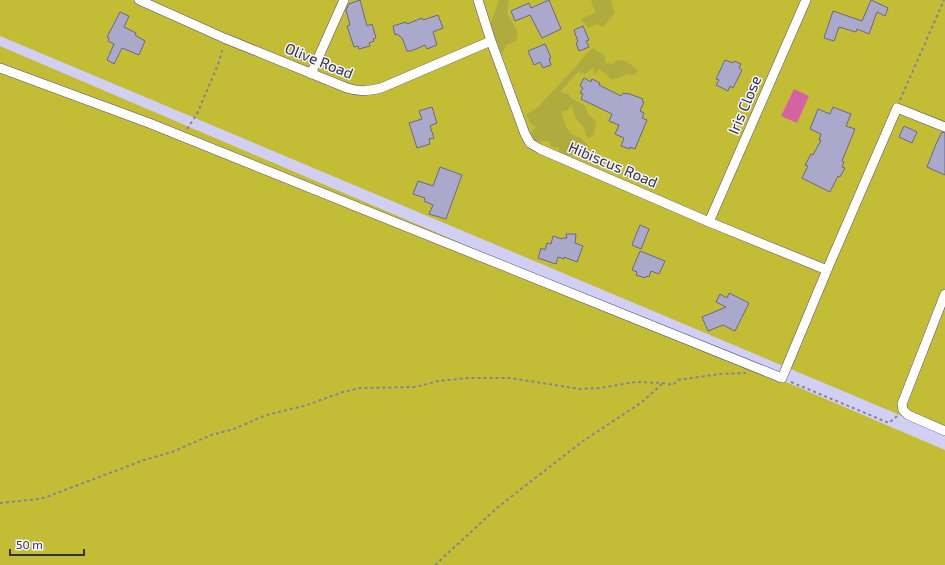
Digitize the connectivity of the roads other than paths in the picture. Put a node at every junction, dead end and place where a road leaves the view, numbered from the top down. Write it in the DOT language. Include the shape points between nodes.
graph roads {
  1 [pos="139,0"];
  2 [pos="344,0"];
  3 [pos="478,0"];
  4 [pos="806,0"];
  5 [pos="491,41"];
  6 [pos="0,68"];
  7 [pos="311,74"];
  8 [pos="945,127"];
  9 [pos="709,222"];
  10 [pos="827,270"];
  11 [pos="945,294"];
  12 [pos="945,431"];
  1 -- 7 [label="street, Olive Road"];
  2 -- 7 [label="street"];
  3 -- 5 [label="street, Hibiscus Road"];
  4 -- 9 [label="street, Iris Close"];
  5 -- 7 [label="street, Olive Road" via="381,88 368,91 358,92"];
  5 -- 9 [label="street, Hibiscus Road" via="530,143"];
  6 -- 10 [label="street" via="177,135 782,378"];
  8 -- 10 [label="street" via="897,108"];
  9 -- 10 [label="street, Hibiscus Road"];
  11 -- 12 [label="street" via="902,407 908,415"];
}
